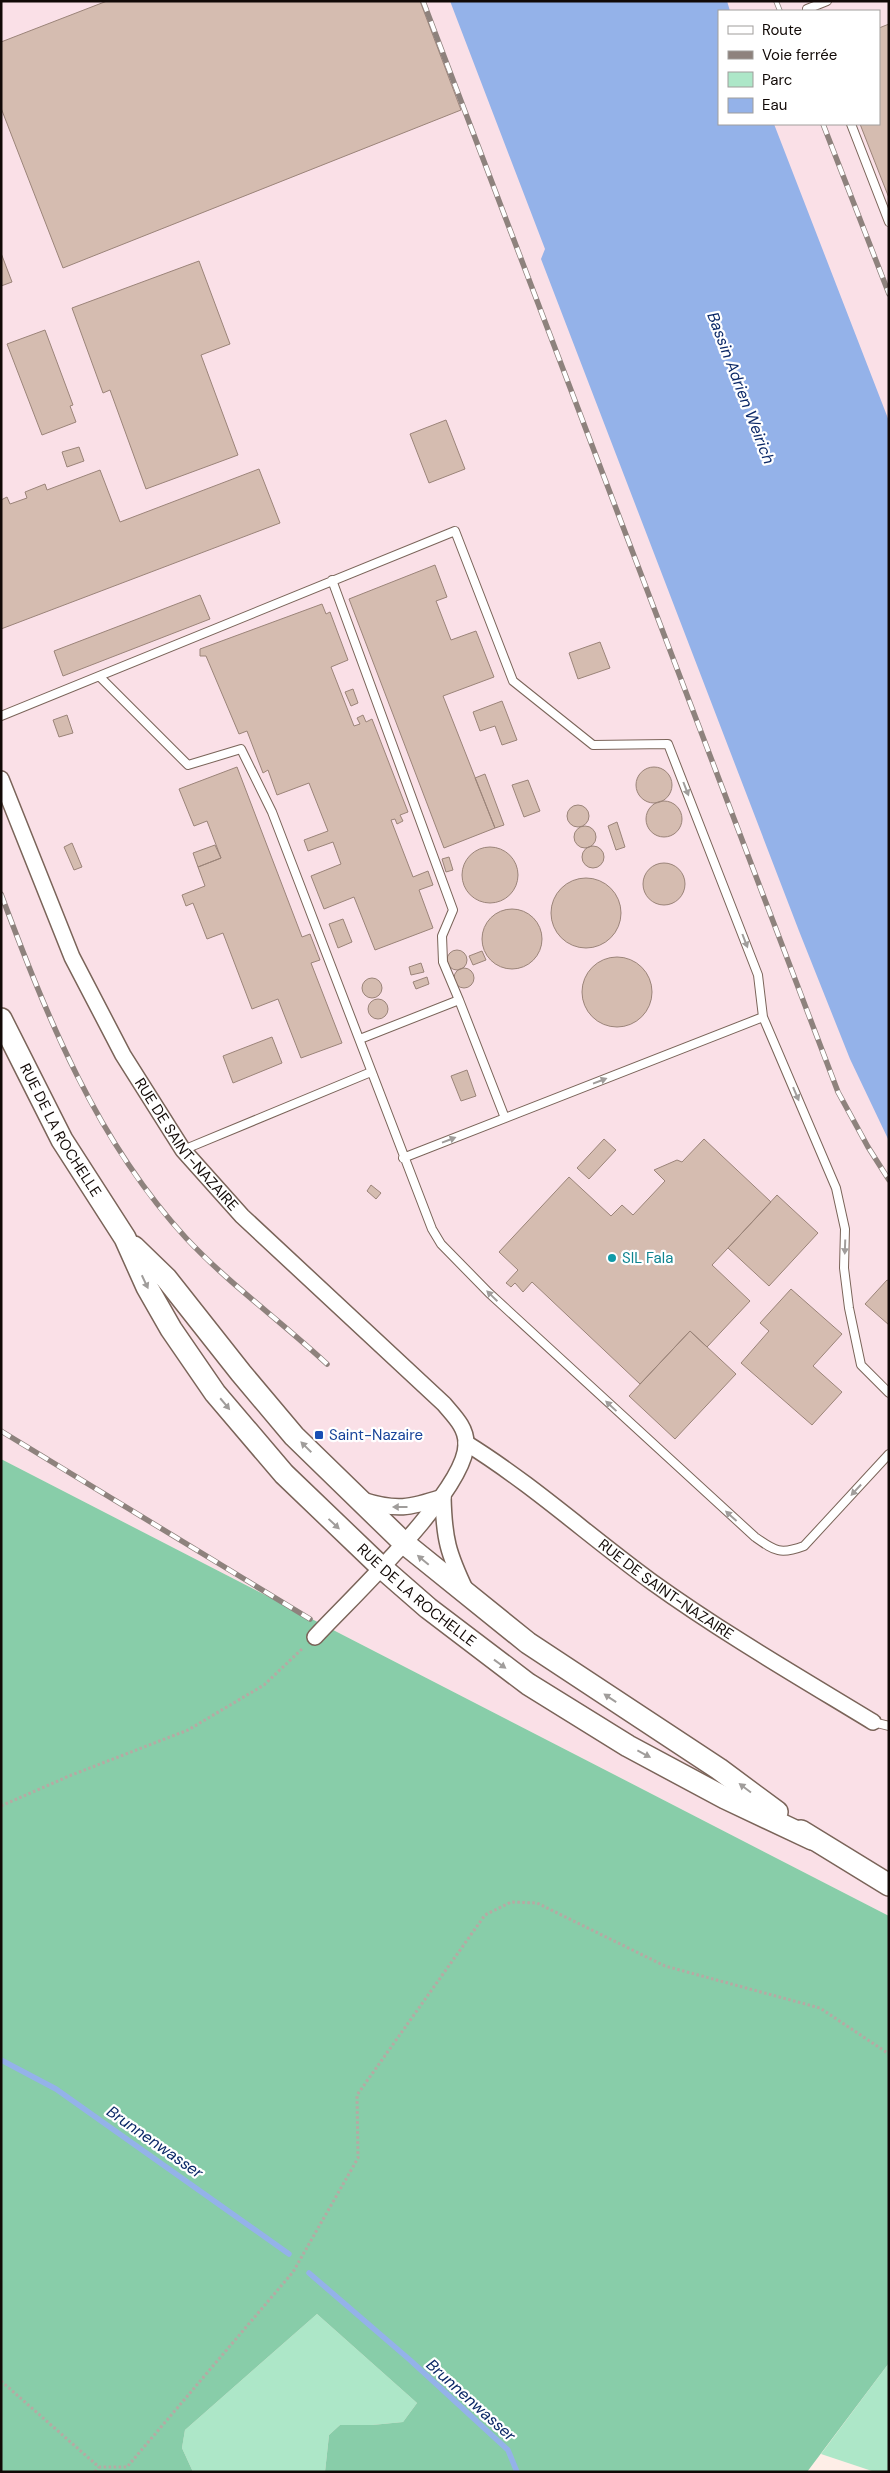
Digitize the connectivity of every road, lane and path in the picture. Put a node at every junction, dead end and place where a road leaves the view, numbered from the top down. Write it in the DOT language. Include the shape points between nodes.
graph roads {
  1 [pos="827,1"];
  2 [pos="806,7"];
  3 [pos="851,125"];
  4 [pos="889,222"];
  5 [pos="332,580"];
  6 [pos="100,677"];
  7 [pos="1,716"];
  8 [pos="1,779"];
  9 [pos="459,1000"];
  10 [pos="763,1017"];
  11 [pos="1,1019"];
  12 [pos="360,1040"];
  13 [pos="371,1072"];
  14 [pos="505,1118"];
  15 [pos="183,1150"];
  16 [pos="403,1158"];
  17 [pos="125,1238"];
  18 [pos="889,1393"];
  19 [pos="466,1443"];
  20 [pos="889,1454"];
  21 [pos="443,1497"];
  22 [pos="356,1498"];
  23 [pos="404,1543"];
  24 [pos="380,1567"];
  25 [pos="470,1598"];
  26 [pos="314,1637"];
  27 [pos="874,1722"];
  28 [pos="889,1726"];
  29 [pos="1,1806"];
  30 [pos="812,1838"];
  31 [pos="889,1885"];
  32 [pos="889,2054"];
  33 [pos="1,2381"];
  34 [pos="99,2467"];
  35 [pos="95,2472"];
  1 -- 2 [label="lane"];
  3 -- 4 [label="lane"];
  5 -- 6 [label="lane"];
  5 -- 9 [label="lane" via="453,910 442,936 443,962"];
  5 -- 10 [label="lane, one-way" via="455,531 513,681 593,745 668,744 758,975"];
  6 -- 7 [label="lane"];
  6 -- 12 [label="lane" via="188,765 241,749 272,812"];
  8 -- 15 [label="street, RUE DE SAINT-NAZAIRE" via="72,957 122,1055"];
  9 -- 12 [label="lane"];
  9 -- 14 [label="lane"];
  14 -- 10 [label="lane, one-way"];
  10 -- 18 [label="lane, one-way" via="836,1188 845,1229 844,1268 849,1308 861,1364"];
  11 -- 17 [label="main road, RUE DE LA ROCHELLE" via="62,1140"];
  12 -- 13 [label="lane"];
  13 -- 15 [label="lane"];
  13 -- 16 [label="lane"];
  16 -- 14 [label="lane, one-way"];
  15 -- 19 [label="street, RUE DE SAINT-NAZAIRE" via="242,1216 444,1404 458,1421"];
  20 -- 16 [label="lane, one-way" via="804,1546 788,1552 774,1551 754,1537 489,1294 441,1244"];
  22 -- 17 [label="main road, RUE DE LA ROCHELLE, one-way" via="294,1436 166,1278"];
  17 -- 24 [label="main road, RUE DE LA ROCHELLE, one-way" via="171,1329 215,1393 284,1474"];
  19 -- 21 [label="street" via="464,1460"];
  19 -- 27 [label="street, RUE DE SAINT-NAZAIRE" via="509,1470 652,1582 757,1652"];
  21 -- 22 [label="street, one-way" via="404,1508 382,1506"];
  21 -- 23 [label="street"];
  21 -- 25 [label="street" via="443,1529 450,1558"];
  22 -- 23 [label="main road, RUE DE LA ROCHELLE"];
  23 -- 24 [label="street"];
  25 -- 23 [label="main road, RUE DE LA ROCHELLE, one-way"];
  24 -- 26 [label="street"];
  24 -- 30 [label="main road, RUE DE LA ROCHELLE, one-way" via="477,1648 572,1712 725,1798"];
  30 -- 25 [label="main road, RUE DE LA ROCHELLE, one-way" via="719,1769 528,1643"];
  26 -- 29 [label="path" via="264,1685 188,1730"];
  27 -- 28 [label="lane"];
  30 -- 31 [label="main road, RUE DE LA ROCHELLE"];
  32 -- 34 [label="path" via="820,2008 665,1966 537,1902 510,1902 485,1915 357,2095 358,2158 292,2272 127,2467"];
  33 -- 34 [label="path"];
  34 -- 35 [label="path"];
}
